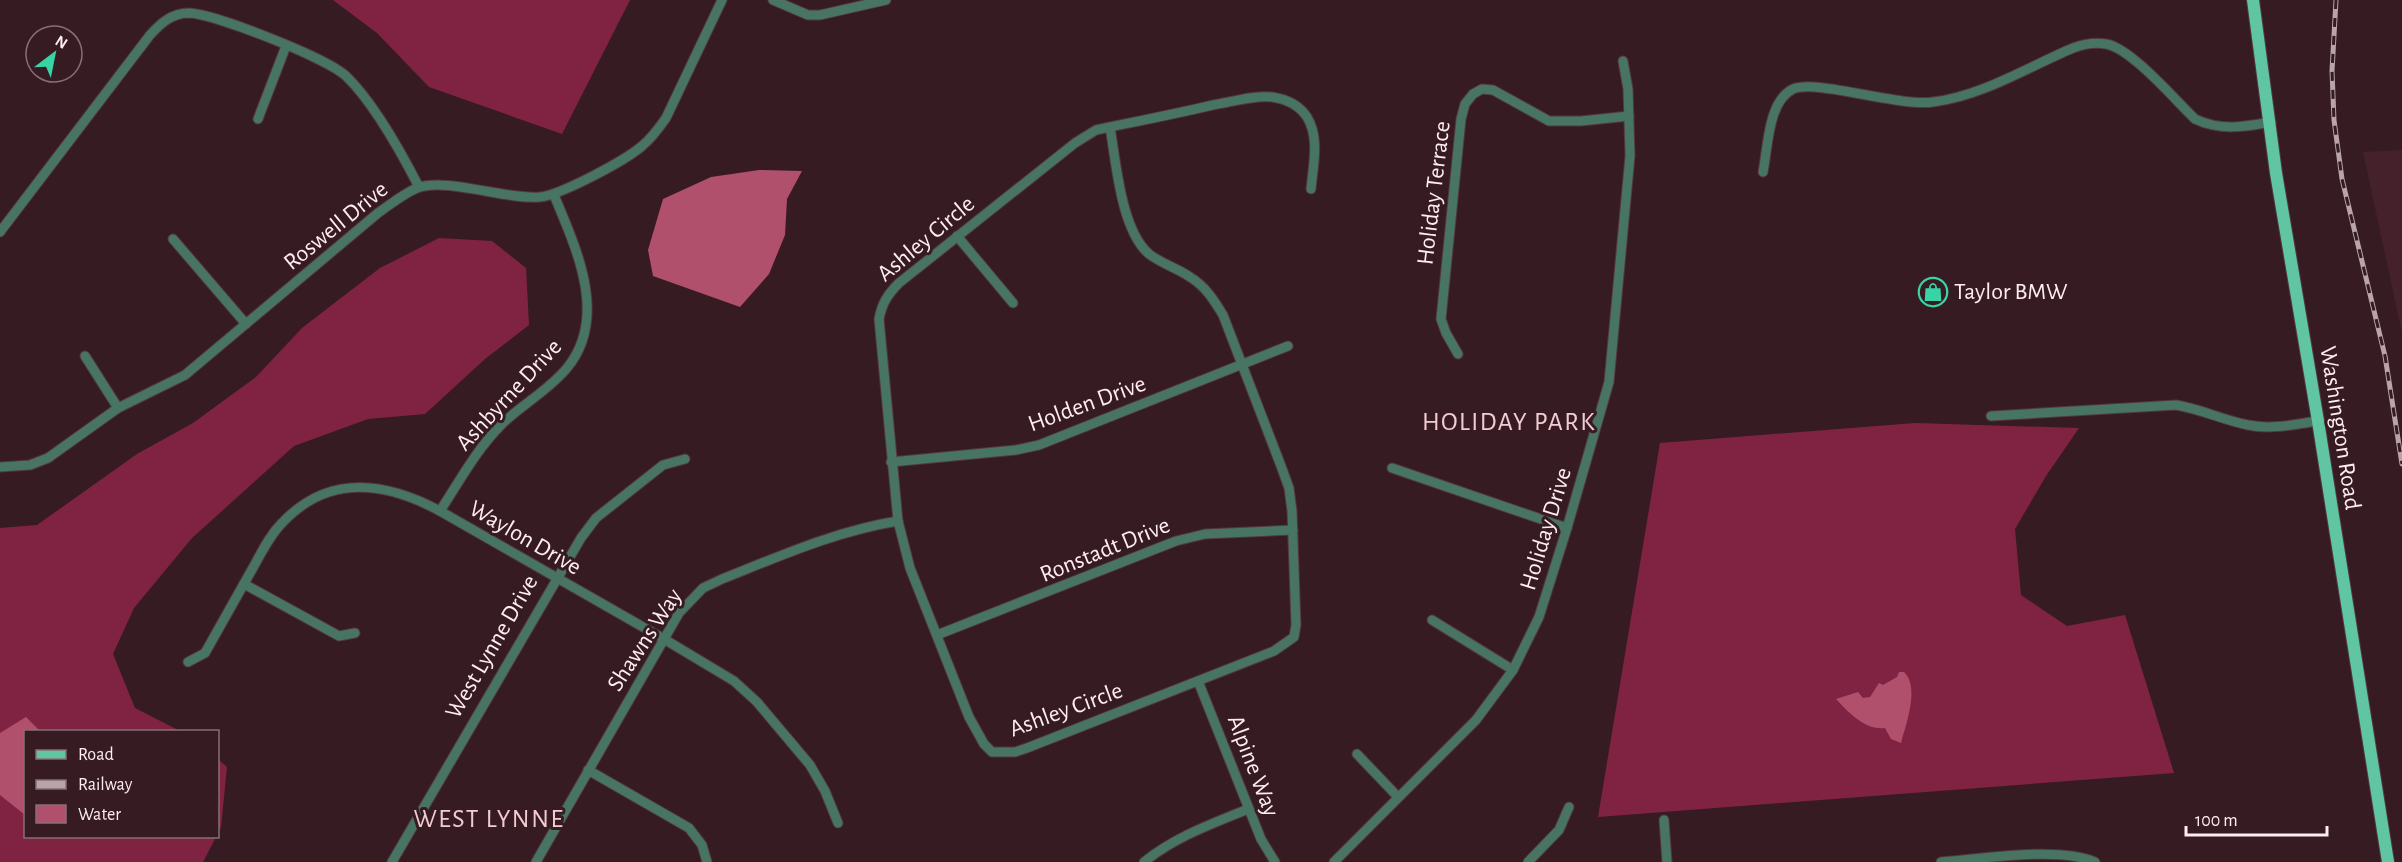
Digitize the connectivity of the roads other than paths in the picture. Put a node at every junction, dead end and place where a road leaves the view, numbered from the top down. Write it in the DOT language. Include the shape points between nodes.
graph roads {
  1 [pos="722,0"];
  2 [pos="772,0"];
  3 [pos="886,0"];
  4 [pos="2253,0"];
  5 [pos="286,46"];
  6 [pos="1623,61"];
  7 [pos="1629,116"];
  8 [pos="258,119"];
  9 [pos="2271,122"];
  10 [pos="1110,127"];
  11 [pos="1763,172"];
  12 [pos="419,187"];
  13 [pos="1311,189"];
  14 [pos="554,195"];
  15 [pos="0,232"];
  16 [pos="957,236"];
  17 [pos="173,239"];
  18 [pos="1013,303"];
  19 [pos="246,324"];
  20 [pos="1288,346"];
  21 [pos="1458,354"];
  22 [pos="85,356"];
  23 [pos="1243,365"];
  24 [pos="118,408"];
  25 [pos="1991,416"];
  26 [pos="2318,421"];
  27 [pos="685,459"];
  28 [pos="891,462"];
  29 [pos="0,467"];
  30 [pos="1392,468"];
  31 [pos="440,512"];
  32 [pos="898,521"];
  33 [pos="1567,528"];
  34 [pos="1293,530"];
  35 [pos="555,578"];
  36 [pos="244,584"];
  37 [pos="1432,620"];
  38 [pos="355,633"];
  39 [pos="937,636"];
  40 [pos="664,639"];
  41 [pos="188,662"];
  42 [pos="1513,670"];
  43 [pos="1198,681"];
  44 [pos="1357,754"];
  45 [pos="588,771"];
  46 [pos="1398,797"];
  47 [pos="1569,807"];
  48 [pos="1248,808"];
  49 [pos="1664,820"];
  50 [pos="838,823"];
  51 [pos="392,862"];
  52 [pos="536,862"];
  53 [pos="706,862"];
  54 [pos="1144,862"];
  55 [pos="1275,862"];
  56 [pos="1334,862"];
  57 [pos="1528,862"];
  58 [pos="1667,862"];
  59 [pos="1941,862"];
  60 [pos="1953,862"];
  61 [pos="2096,862"];
  62 [pos="2388,862"];
  1 -- 14 [label="street, Roswell Drive" via="655,134 640,148"];
  2 -- 3 [label="street" via="808,15 820,15"];
  4 -- 9 [label="main road, Washington Road"];
  5 -- 8 [label="street"];
  5 -- 12 [label="street" via="329,63 352,82"];
  5 -- 15 [label="street" via="205,15 174,15 161,23"];
  6 -- 7 [label="street, Holiday Drive"];
  7 -- 21 [label="street, Holiday Terrace" via="1549,121 1494,90 1482,89 1465,104 1458,138 1441,319"];
  7 -- 33 [label="street, Holiday Drive" via="1629,167 1608,382"];
  9 -- 11 [label="street" via="2229,128 2209,126 2195,119 2124,51 2108,44 2090,43 1968,95 1932,102 1795,88 1774,108"];
  9 -- 26 [label="main road, Washington Road"];
  10 -- 13 [label="street, Ashley Circle" via="1247,99 1285,100 1299,107 1313,135"];
  10 -- 16 [label="street, Ashley Circle" via="1096,130 1075,143"];
  10 -- 23 [label="street, Ashley Circle" via="1123,196 1136,238 1165,265 1204,288 1223,315"];
  12 -- 14 [label="street, Roswell Drive" via="459,187 519,196"];
  12 -- 19 [label="street, Roswell Drive" via="378,213"];
  14 -- 31 [label="street, Ashbyrne Drive" via="584,276 586,330 579,351 551,384 486,441"];
  16 -- 18 [label="street"];
  16 -- 28 [label="street, Ashley Circle" via="899,283 881,306"];
  17 -- 19 [label="street"];
  19 -- 24 [label="street, Roswell Drive" via="185,375"];
  20 -- 23 [label="street, Holden Drive"];
  22 -- 24 [label="street"];
  23 -- 28 [label="street, Holden Drive" via="1039,445"];
  23 -- 34 [label="street, Ashley Circle" via="1289,488"];
  24 -- 29 [label="street, Roswell Drive" via="48,458 30,465"];
  25 -- 26 [label="street" via="2176,405 2251,426"];
  26 -- 62 [label="main road, Washington Road"];
  27 -- 35 [label="street, West Lynne Drive" via="663,465 596,518"];
  28 -- 32 [label="street, Ashley Circle"];
  30 -- 33 [label="street"];
  31 -- 35 [label="street, Waylon Drive"];
  31 -- 36 [label="street, Waylon Drive" via="417,498 388,489 366,486 323,494 282,522"];
  32 -- 39 [label="street, Ashley Circle" via="910,568"];
  32 -- 40 [label="street, Shawns Way" via="838,534 703,588 690,600"];
  33 -- 42 [label="street, Holiday Drive" via="1539,617"];
  34 -- 39 [label="street, Ronstadt Drive" via="1204,534 1176,541"];
  34 -- 43 [label="street, Ashley Circle" via="1297,612 1294,637 1274,651"];
  35 -- 40 [label="street, Waylon Drive"];
  35 -- 51 [label="street, West Lynne Drive"];
  36 -- 38 [label="street" via="339,636"];
  36 -- 41 [label="street, Waylon Drive" via="205,653"];
  37 -- 42 [label="street"];
  39 -- 43 [label="street, Ashley Circle" via="977,733 992,752 1027,748"];
  40 -- 45 [label="street, Shawns Way"];
  40 -- 50 [label="street, Waylon Drive" via="734,681 756,702 810,765"];
  42 -- 46 [label="street, Holiday Drive" via="1476,720"];
  43 -- 48 [label="street, Alpine Way"];
  44 -- 46 [label="street"];
  45 -- 52 [label="street, Shawns Way"];
  45 -- 53 [label="street" via="689,828 702,845"];
  46 -- 56 [label="street, Holiday Drive"];
  47 -- 57 [label="street" via="1559,830"];
  48 -- 54 [label="street" via="1191,832"];
  48 -- 55 [label="street, Alpine Way"];
  49 -- 58 [label="street"];
  59 -- 60 [label="street"];
  60 -- 61 [label="street" via="2051,854"];
}
